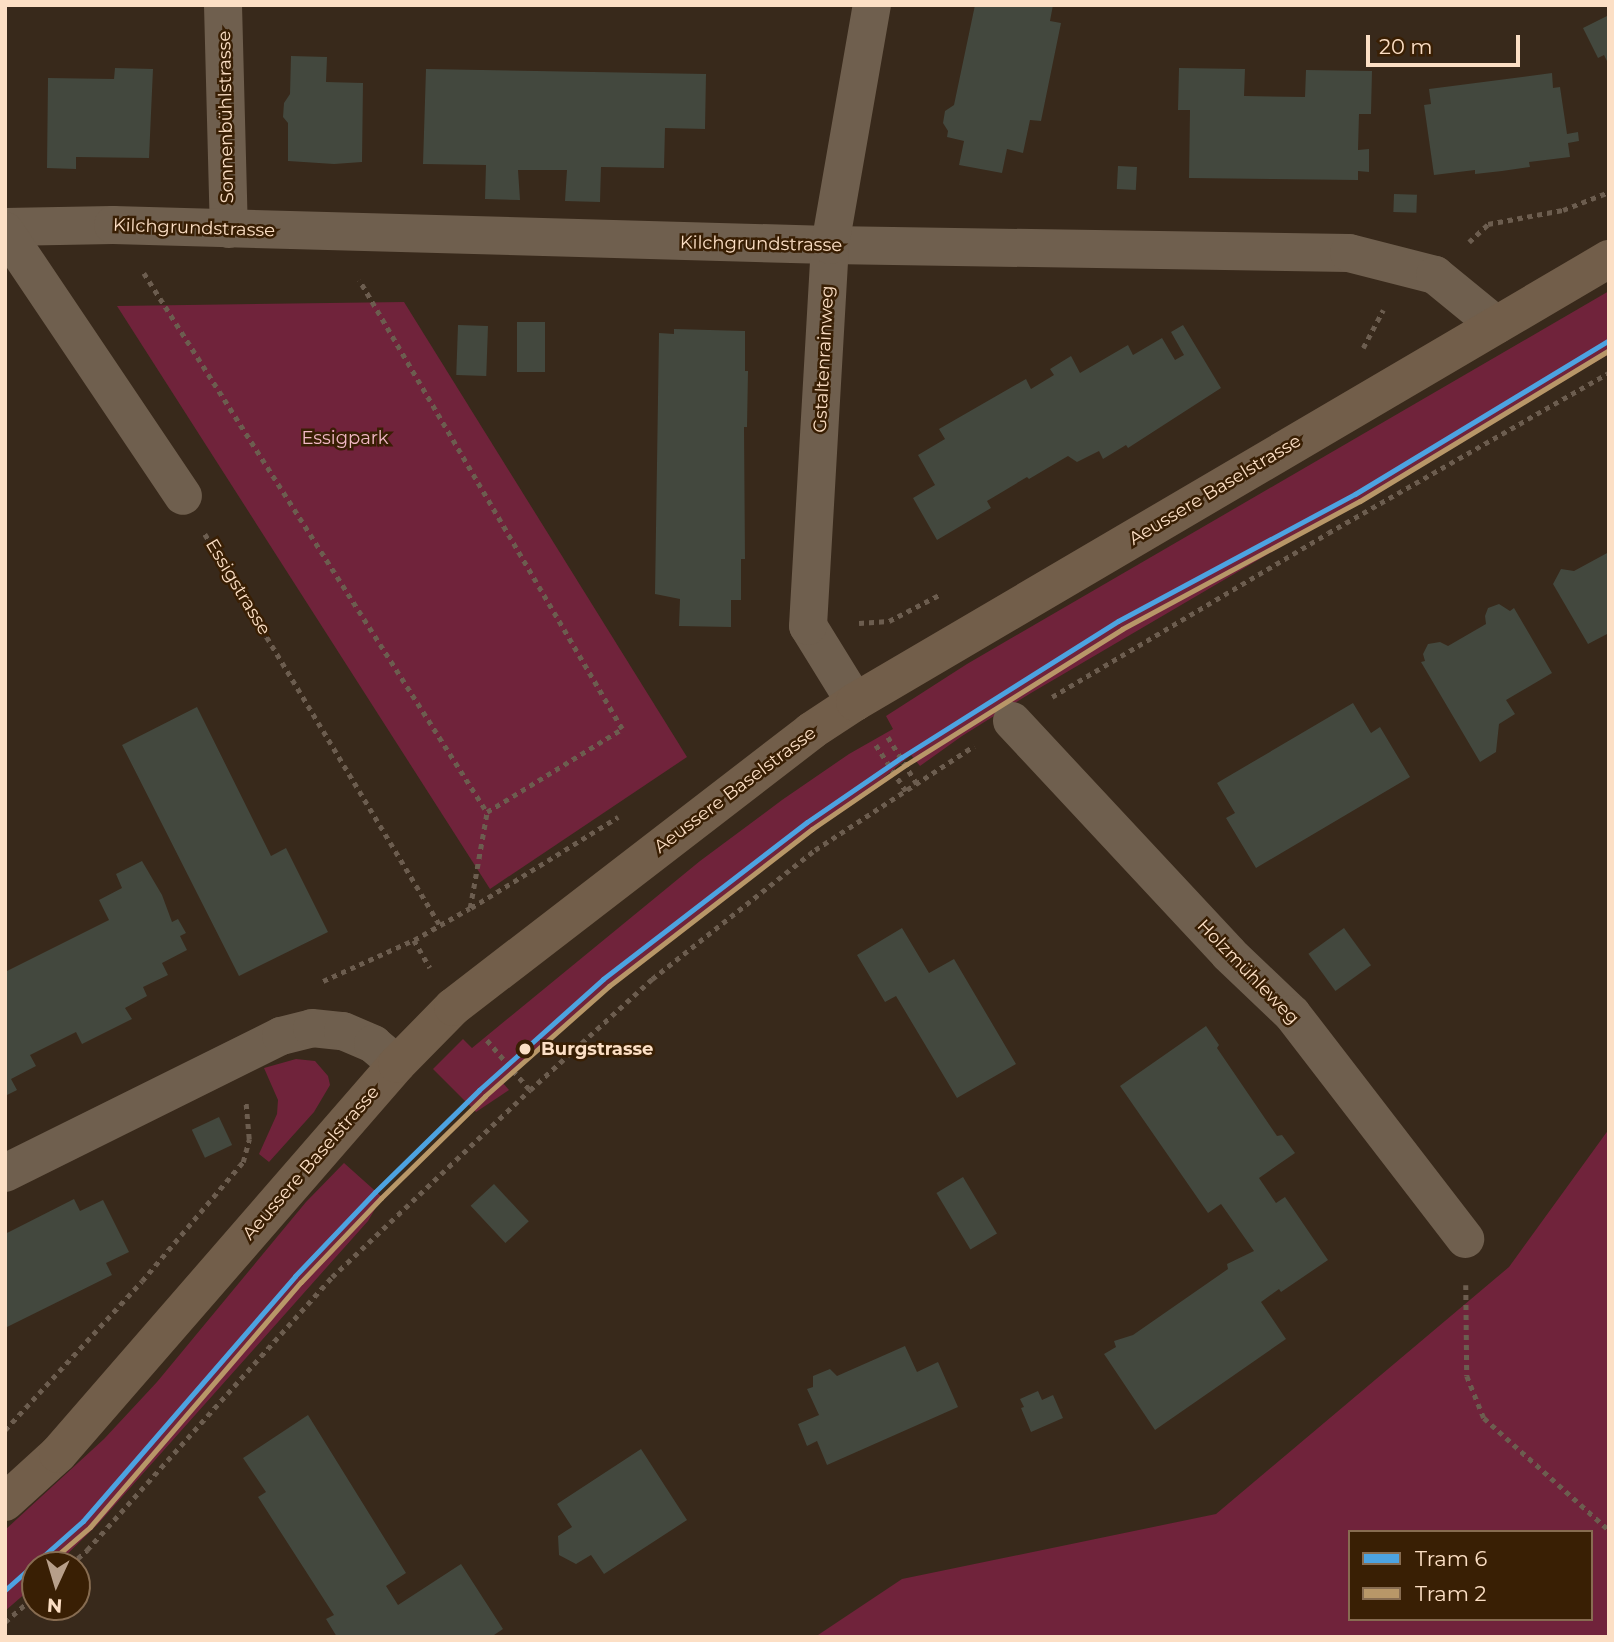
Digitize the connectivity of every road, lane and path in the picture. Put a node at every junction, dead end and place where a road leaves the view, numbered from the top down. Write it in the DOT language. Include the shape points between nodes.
graph roads {
  1 [pos="223,5"];
  2 [pos="873,5"];
  3 [pos="1609,192"];
  4 [pos="113,225"];
  5 [pos="5,229"];
  6 [pos="229,229"];
  7 [pos="332,234"];
  8 [pos="830,245"];
  9 [pos="1609,259"];
  10 [pos="1436,275"];
  11 [pos="1496,325"];
  12 [pos="1363,349"];
  13 [pos="1609,373"];
  14 [pos="183,496"];
  15 [pos="950,589"];
  16 [pos="808,626"];
  17 [pos="855,702"];
  18 [pos="1012,721"];
  19 [pos="917,784"];
  20 [pos="487,812"];
  21 [pos="441,926"];
  22 [pos="414,940"];
  23 [pos="480,1032"];
  24 [pos="238,1057"];
  25 [pos="397,1064"];
  26 [pos="530,1090"];
  27 [pos="5,1173"];
  28 [pos="1465,1239"];
  29 [pos="5,1430"];
  30 [pos="5,1502"];
  31 [pos="1609,1530"];
  32 [pos="86,1551"];
  33 [pos="21,1608"];
  34 [pos="5,1622"];
  1 -- 6 [label="street, Sonnenbühlstrasse"];
  2 -- 8 [label="street, Gstaltenrainweg"];
  3 -- 10 [label="path" via="1563,210 1488,225"];
  4 -- 5 [label="street, Kilchgrundstrasse"];
  4 -- 6 [label="street, Kilchgrundstrasse"];
  4 -- 20 [label="path"];
  5 -- 14 [label="street"];
  6 -- 7 [label="street, Kilchgrundstrasse"];
  7 -- 8 [label="street, Kilchgrundstrasse"];
  7 -- 20 [label="path" via="622,729"];
  8 -- 10 [label="street, Kilchgrundstrasse" via="1349,253"];
  8 -- 16 [label="street, Gstaltenrainweg"];
  9 -- 11 [label="main road, Aeussere Baselstrasse"];
  10 -- 11 [label="street, Kilchgrundstrasse"];
  10 -- 12 [label="path" via="1380,312"];
  11 -- 17 [label="main road, Aeussere Baselstrasse"];
  13 -- 18 [label="path"];
  14 -- 21 [label="path, Essigstrasse"];
  15 -- 16 [label="path" via="889,621"];
  16 -- 17 [label="street"];
  17 -- 19 [label="path" via="889,737"];
  17 -- 25 [label="main road, Aeussere Baselstrasse" via="453,1007"];
  18 -- 19 [label="path"];
  18 -- 28 [label="street, Holzmühleweg" via="1229,954 1292,1014"];
  19 -- 26 [label="path" via="793,867 652,979"];
  20 -- 21 [label="path" via="470,908"];
  21 -- 22 [label="path"];
  23 -- 26 [label="path"];
  24 -- 25 [label="street" via="281,1036 312,1028 343,1031 373,1044"];
  24 -- 27 [label="street"];
  24 -- 29 [label="path" via="249,1139 243,1162"];
  25 -- 30 [label="main road, Aeussere Baselstrasse" via="58,1454"];
  26 -- 32 [label="path" via="332,1277"];
  28 -- 31 [label="path" via="1467,1376 1484,1418"];
  33 -- 34 [label="path"];
}
